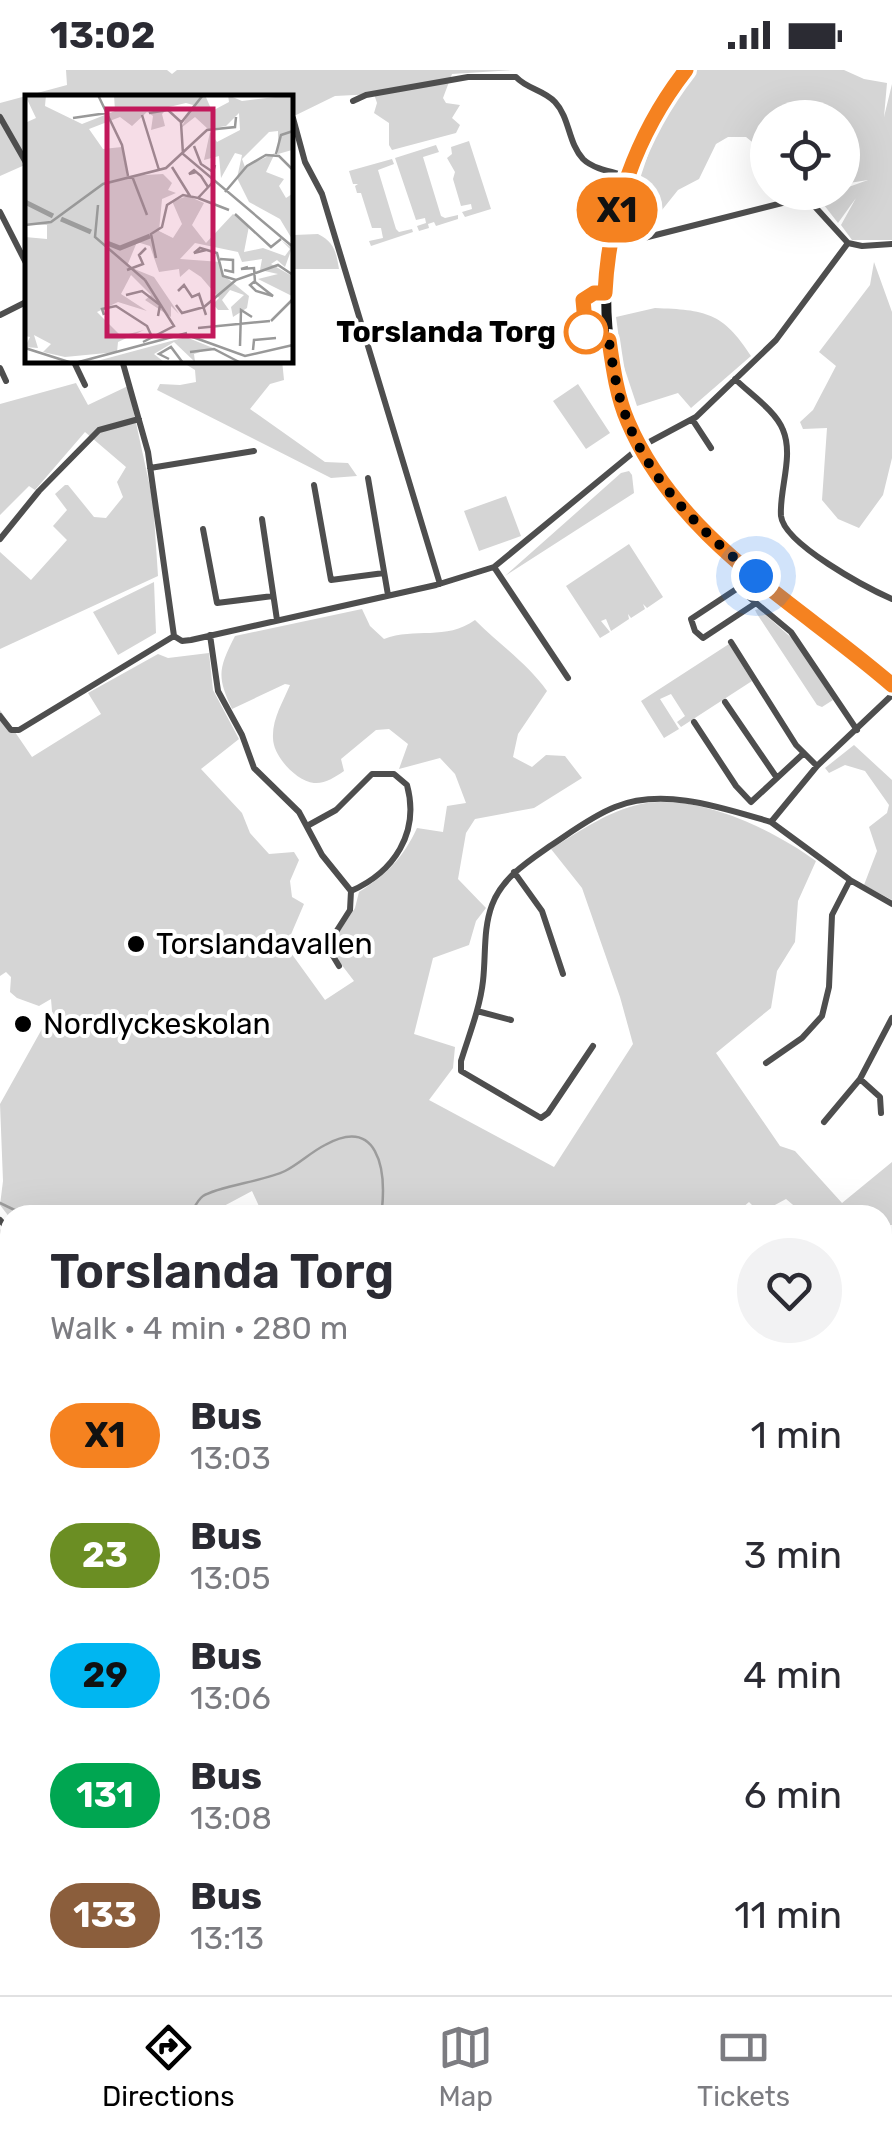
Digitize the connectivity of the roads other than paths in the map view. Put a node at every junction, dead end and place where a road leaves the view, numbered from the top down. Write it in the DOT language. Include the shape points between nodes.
graph roads {
  1 [pos="686,70"];
  2 [pos="353,101"];
  3 [pos="0,117"];
  4 [pos="293,118"];
  5 [pos="25,161"];
  6 [pos="628,176"];
  7 [pos="0,212"];
  8 [pos="628,242"];
  9 [pos="848,242"];
  10 [pos="892,244"];
  11 [pos="25,261"];
  12 [pos="25,303"];
  13 [pos="0,315"];
  14 [pos="74,362"];
  15 [pos="123,362"];
  16 [pos="0,368"];
  17 [pos="735,379"];
  18 [pos="6,381"];
  19 [pos="85,385"];
  20 [pos="140,418"];
  21 [pos="692,419"];
  22 [pos="640,447"];
  23 [pos="710,448"];
  24 [pos="254,451"];
  25 [pos="150,468"];
  26 [pos="368,478"];
  27 [pos="314,485"];
  28 [pos="262,519"];
  29 [pos="203,528"];
  30 [pos="0,539"];
  31 [pos="494,568"];
  32 [pos="384,573"];
  33 [pos="440,584"];
  34 [pos="388,595"];
  35 [pos="273,596"];
  36 [pos="892,599"];
  37 [pos="756,603"];
  38 [pos="277,620"];
  39 [pos="210,635"];
  40 [pos="174,636"];
  41 [pos="730,642"];
  42 [pos="568,678"];
  43 [pos="892,685"];
  44 [pos="892,695"];
  45 [pos="725,702"];
  46 [pos="0,716"];
  47 [pos="694,722"];
  48 [pos="857,730"];
  49 [pos="804,752"];
  50 [pos="817,766"];
  51 [pos="777,778"];
  52 [pos="771,822"];
  53 [pos="308,826"];
  54 [pos="514,872"];
  55 [pos="850,880"];
  56 [pos="351,891"];
  57 [pos="892,904"];
  58 [pos="339,966"];
  59 [pos="564,974"];
  60 [pos="477,1011"];
  61 [pos="892,1018"];
  62 [pos="511,1020"];
  63 [pos="593,1046"];
  64 [pos="766,1063"];
  65 [pos="860,1079"];
  66 [pos="881,1113"];
  67 [pos="824,1122"];
  1 -- 6 [label="street" via="644,134"];
  2 -- 6 [label="street" via="468,78 516,77 559,106 582,158"];
  3 -- 5 [label="street"];
  4 -- 33 [label="street" via="321,190"];
  6 -- 22 [label="street" via="610,242 606,320 621,402"];
  7 -- 11 [label="street"];
  8 -- 9 [label="street" via="806,197"];
  9 -- 10 [label="street"];
  9 -- 17 [label="street" via="776,340"];
  12 -- 13 [label="street"];
  14 -- 19 [label="street"];
  15 -- 20 [label="street"];
  16 -- 18 [label="street"];
  17 -- 21 [label="street"];
  17 -- 36 [label="street" via="782,426 786,530"];
  20 -- 25 [label="street"];
  20 -- 30 [label="street" via="99,430"];
  21 -- 22 [label="street"];
  21 -- 23 [label="street"];
  22 -- 31 [label="street"];
  22 -- 43 [label="street" via="705,532"];
  24 -- 25 [label="street"];
  25 -- 40 [label="street"];
  26 -- 32 [label="street"];
  27 -- 32 [label="street" via="330,580"];
  28 -- 35 [label="street"];
  29 -- 35 [label="street" via="216,603"];
  31 -- 33 [label="street"];
  31 -- 42 [label="street"];
  32 -- 34 [label="street"];
  33 -- 34 [label="street"];
  34 -- 38 [label="street"];
  35 -- 38 [label="street"];
  37 -- 37 [label="street" via="738,588 691,619 695,631 703,638"];
  37 -- 48 [label="street" via="801,644"];
  38 -- 39 [label="street"];
  39 -- 40 [label="street" via="182,641"];
  39 -- 53 [label="street" via="218,691 254,768"];
  40 -- 46 [label="street" via="17,731"];
  41 -- 49 [label="street"];
  44 -- 48 [label="street"];
  45 -- 51 [label="street"];
  47 -- 51 [label="street" via="751,802"];
  48 -- 50 [label="street"];
  49 -- 50 [label="street"];
  49 -- 51 [label="street"];
  50 -- 52 [label="street"];
  52 -- 54 [label="street" via="688,802 640,799 594,817"];
  52 -- 55 [label="street"];
  53 -- 56 [label="street"];
  53 -- 56 [label="street" via="372,774 394,774 407,785 410,820 403,846 388,868"];
  54 -- 59 [label="street" via="539,903"];
  54 -- 60 [label="street" via="491,908"];
  55 -- 57 [label="street"];
  55 -- 64 [label="street" via="832,915 830,987 822,1016"];
  56 -- 58 [label="street" via="350,910 327,946"];
  60 -- 62 [label="street"];
  60 -- 63 [label="street" via="460,1071 541,1118"];
  61 -- 65 [label="street"];
  65 -- 66 [label="street" via="880,1097"];
  65 -- 67 [label="street"];
}
